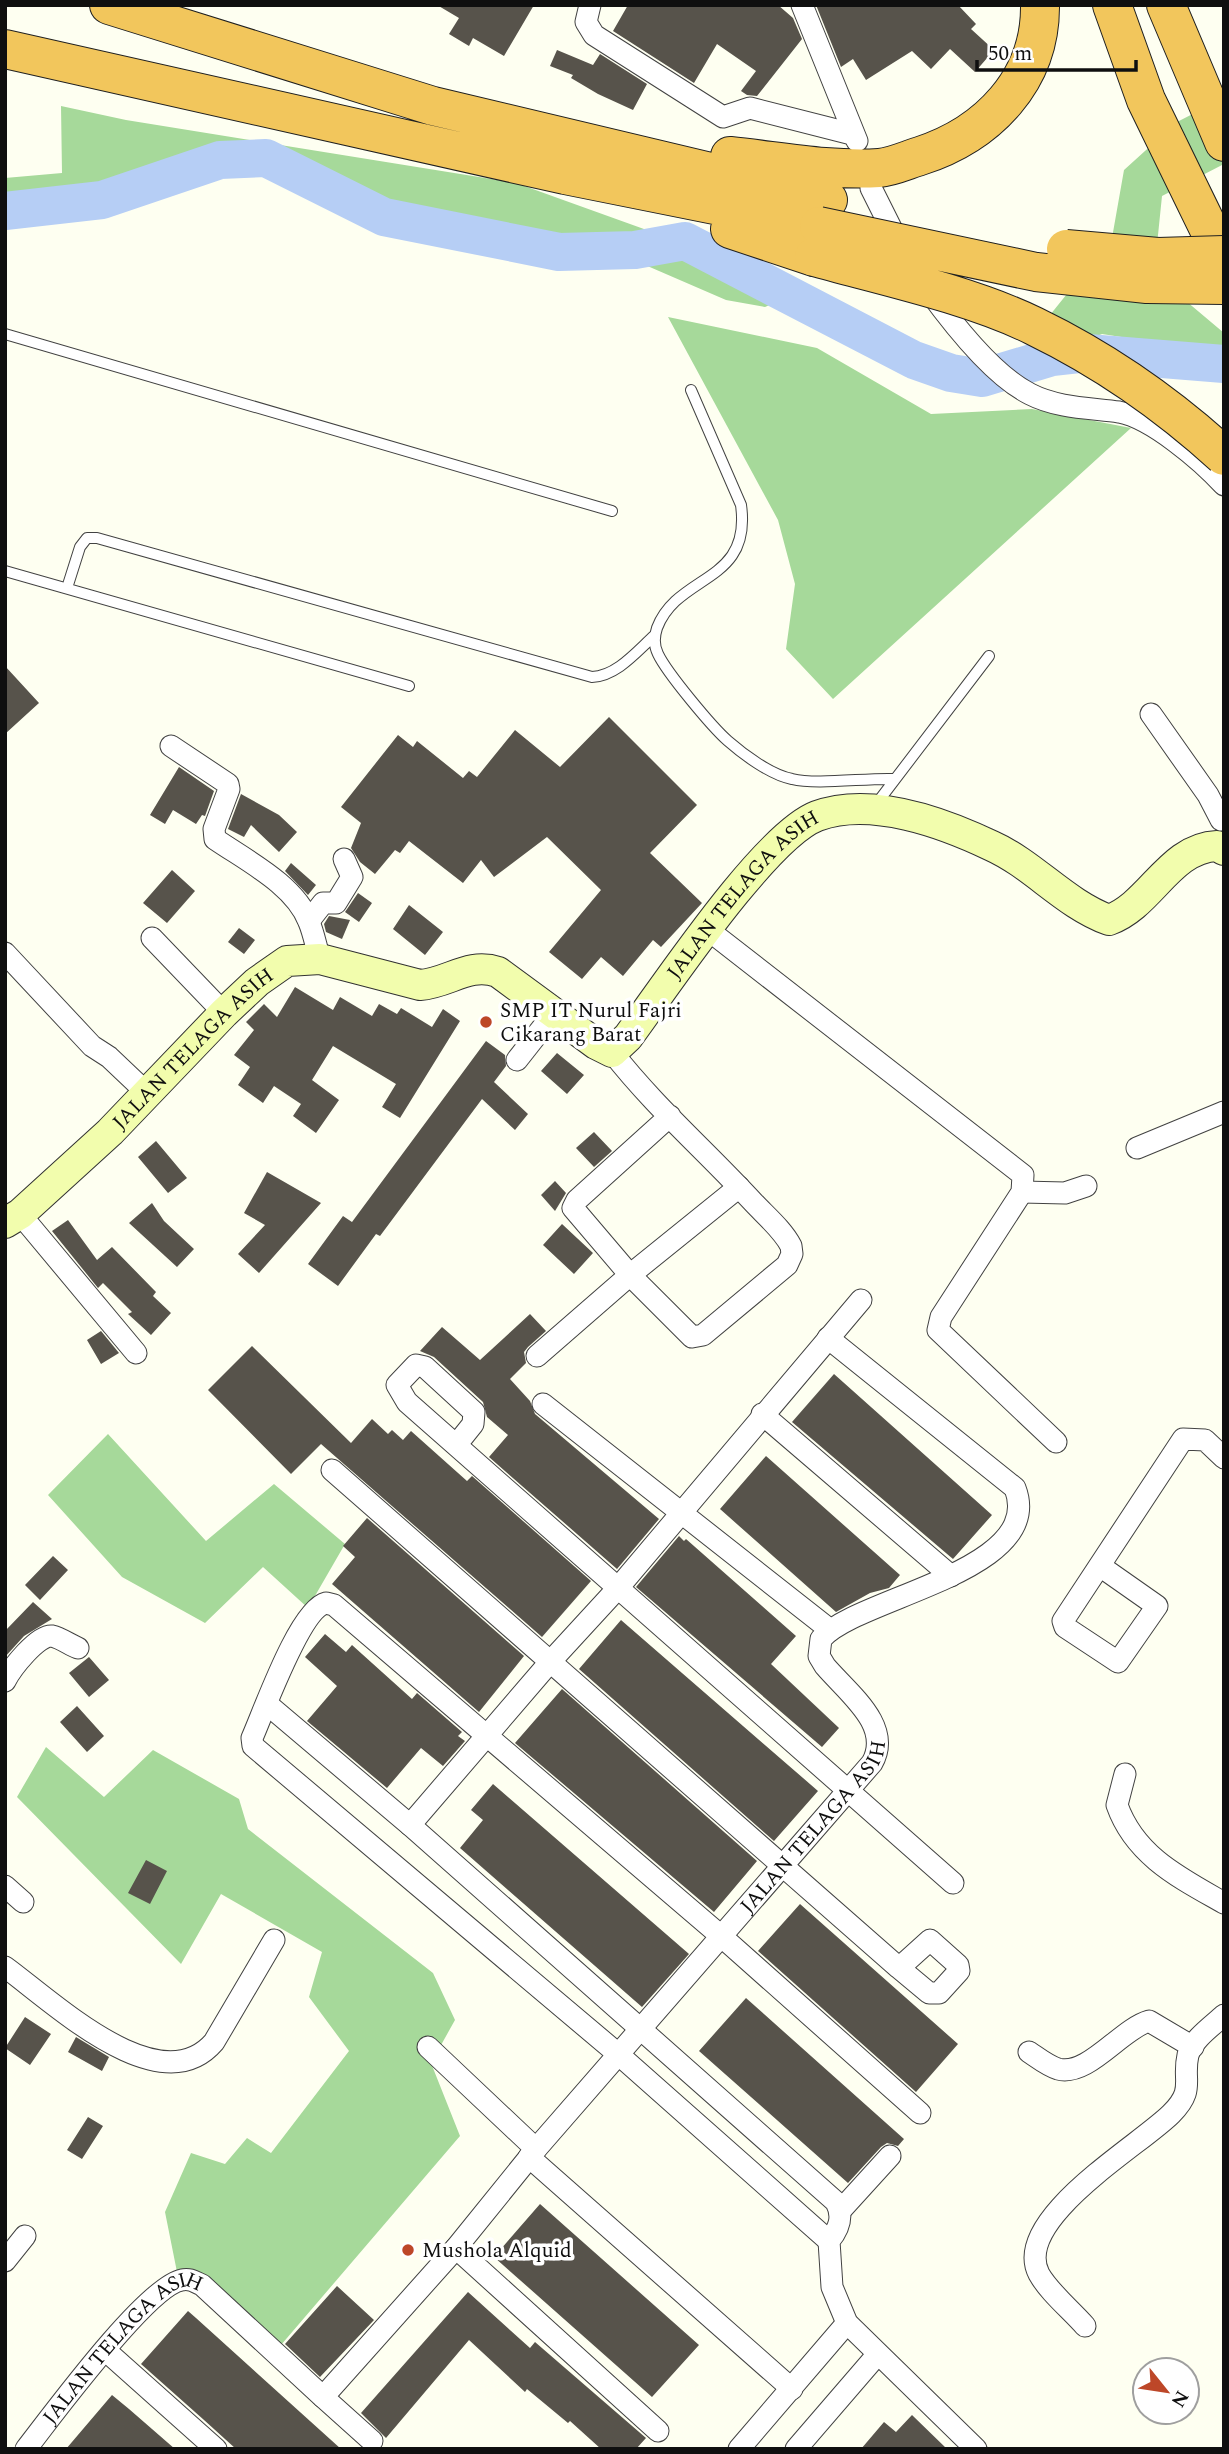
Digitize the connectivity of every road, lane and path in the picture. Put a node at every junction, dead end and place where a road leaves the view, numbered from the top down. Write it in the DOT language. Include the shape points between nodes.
graph roads {
  1 [pos="108,5"];
  2 [pos="590,5"];
  3 [pos="802,5"];
  4 [pos="1040,5"];
  5 [pos="1112,5"];
  6 [pos="1166,5"];
  7 [pos="5,50"];
  8 [pos="548,135"];
  9 [pos="1224,142"];
  10 [pos="871,187"];
  11 [pos="820,228"];
  12 [pos="1224,257"];
  13 [pos="1224,285"];
  14 [pos="5,334"];
  15 [pos="691,390"];
  16 [pos="1224,456"];
  17 [pos="1224,485"];
  18 [pos="612,511"];
  19 [pos="5,571"];
  20 [pos="67,588"];
  21 [pos="655,635"];
  22 [pos="989,656"];
  23 [pos="409,686"];
  24 [pos="1151,714"];
  25 [pos="171,746"];
  26 [pos="893,779"];
  27 [pos="872,810"];
  28 [pos="1223,819"];
  29 [pos="1212,848"];
  30 [pos="344,859"];
  31 [pos="309,921"];
  32 [pos="707,929"];
  33 [pos="152,939"];
  34 [pos="5,953"];
  35 [pos="320,959"];
  36 [pos="224,1013"];
  37 [pos="554,1013"];
  38 [pos="612,1052"];
  39 [pos="517,1060"];
  40 [pos="148,1094"];
  41 [pos="1224,1112"];
  42 [pos="670,1116"];
  43 [pos="1138,1148"];
  44 [pos="1086,1186"];
  45 [pos="739,1187"];
  46 [pos="1022,1192"];
  47 [pos="13,1219"];
  48 [pos="630,1275"];
  49 [pos="861,1300"];
  50 [pos="828,1338"];
  51 [pos="136,1353"];
  52 [pos="537,1356"];
  53 [pos="543,1404"];
  54 [pos="762,1414"];
  55 [pos="1056,1442"];
  56 [pos="457,1444"];
  57 [pos="1224,1458"];
  58 [pos="332,1470"];
  59 [pos="682,1511"];
  60 [pos="1100,1566"];
  61 [pos="951,1576"];
  62 [pos="618,1588"];
  63 [pos="829,1629"];
  64 [pos="78,1648"];
  65 [pos="550,1662"];
  66 [pos="5,1681"];
  67 [pos="267,1704"];
  68 [pos="486,1737"];
  69 [pos="1125,1774"];
  70 [pos="848,1791"];
  71 [pos="410,1825"];
  72 [pos="783,1866"];
  73 [pos="953,1883"];
  74 [pos="5,1886"];
  75 [pos="23,1902"];
  76 [pos="1224,1903"];
  77 [pos="721,1936"];
  78 [pos="274,1940"];
  79 [pos="5,1967"];
  80 [pos="899,1968"];
  81 [pos="1224,2015"];
  82 [pos="640,2028"];
  83 [pos="428,2047"];
  84 [pos="1192,2047"];
  85 [pos="1029,2052"];
  86 [pos="618,2054"];
  87 [pos="920,2113"];
  88 [pos="533,2153"];
  89 [pos="890,2156"];
  90 [pos="840,2211"];
  91 [pos="25,2236"];
  92 [pos="829,2241"];
  93 [pos="456,2248"];
  94 [pos="5,2261"];
  95 [pos="846,2323"];
  96 [pos="1085,2326"];
  97 [pos="105,2350"];
  98 [pos="877,2355"];
  99 [pos="792,2389"];
  100 [pos="323,2397"];
  101 [pos="658,2431"];
  102 [pos="372,2441"];
  103 [pos="32,2446"];
  104 [pos="969,2446"];
  105 [pos="216,2449"];
  106 [pos="739,2449"];
  107 [pos="796,2449"];
  1 -- 8 [label="highway" via="433,106"];
  2 -- 3 [label="street" via="586,22 594,35 723,117 750,108 856,140"];
  4 -- 8 [label="highway" via="1032,58 1004,104 956,141 881,168 826,167"];
  5 -- 12 [label="highway" via="1146,100"];
  6 -- 9 [label="highway"];
  7 -- 11 [label="highway"];
  8 -- 11 [label="highway"];
  10 -- 17 [label="street" via="917,274 981,354 1030,394 1064,405 1122,413 1154,427"];
  11 -- 12 [label="highway, bridge" via="1158,257"];
  11 -- 13 [label="highway, bridge" via="1036,272 1147,284"];
  11 -- 16 [label="highway, bridge" via="946,294 1032,325 1115,370 1179,414"];
  14 -- 18 [label="lane"];
  15 -- 21 [label="lane" via="741,505 741,540 726,565 673,605"];
  19 -- 20 [label="lane"];
  20 -- 21 [label="lane" via="80,547 87,538 97,538 592,677 614,671"];
  20 -- 23 [label="lane"];
  21 -- 26 [label="lane" via="660,658 724,737 780,776"];
  22 -- 26 [label="lane"];
  24 -- 28 [label="street"];
  25 -- 31 [label="street" via="229,787 214,828 215,839 286,891"];
  26 -- 27 [label="lane"];
  27 -- 29 [label="street, JALAN TELAGA ASIH" via="918,819 1004,851 1108,920 1127,911 1175,865"];
  27 -- 32 [label="street, JALAN TELAGA ASIH" via="828,814 792,831"];
  28 -- 29 [label="street"];
  30 -- 31 [label="street" via="352,877 346,890 336,903 323,903"];
  31 -- 35 [label="street"];
  32 -- 38 [label="street, JALAN TELAGA ASIH"];
  32 -- 46 [label="street" via="1016,1168 1023,1175"];
  33 -- 36 [label="street"];
  34 -- 40 [label="street" via="92,1046"];
  35 -- 36 [label="street, JALAN TELAGA ASIH" via="287,961"];
  35 -- 37 [label="street, JALAN TELAGA ASIH" via="420,985 465,970 488,969"];
  36 -- 40 [label="street, JALAN TELAGA ASIH"];
  37 -- 38 [label="street, JALAN TELAGA ASIH"];
  37 -- 39 [label="street"];
  38 -- 42 [label="street"];
  40 -- 47 [label="street, JALAN TELAGA ASIH"];
  41 -- 43 [label="street"];
  42 -- 45 [label="street"];
  42 -- 48 [label="street" via="577,1199 573,1208"];
  44 -- 46 [label="street" via="1065,1193"];
  45 -- 48 [label="street"];
  45 -- 48 [label="street" via="789,1242 792,1254 786,1265 704,1335 692,1337"];
  46 -- 55 [label="street" via="941,1317 938,1330"];
  47 -- 51 [label="street"];
  48 -- 52 [label="street"];
  49 -- 50 [label="street"];
  50 -- 54 [label="street"];
  50 -- 61 [label="street" via="1015,1488 1019,1508 1010,1530 984,1557"];
  53 -- 59 [label="street"];
  54 -- 59 [label="street"];
  54 -- 61 [label="street"];
  56 -- 62 [label="street"];
  57 -- 60 [label="street" via="1205,1440 1183,1439"];
  58 -- 65 [label="street"];
  59 -- 62 [label="street"];
  59 -- 63 [label="street"];
  60 -- 60 [label="street" via="1062,1624 1118,1662 1157,1606"];
  61 -- 63 [label="street"];
  62 -- 65 [label="street"];
  62 -- 70 [label="street"];
  63 -- 70 [label="street, JALAN TELAGA ASIH" via="821,1639 819,1656 876,1725 880,1740 872,1763"];
  64 -- 66 [label="street" via="44,1637"];
  65 -- 68 [label="street"];
  65 -- 72 [label="street"];
  67 -- 68 [label="street" via="285,1658 317,1608 326,1603 334,1605"];
  67 -- 71 [label="street"];
  67 -- 86 [label="street" via="252,1738 262,1756"];
  68 -- 71 [label="street"];
  68 -- 77 [label="street"];
  69 -- 76 [label="street" via="1117,1805 1137,1844 1158,1863"];
  70 -- 72 [label="street, JALAN TELAGA ASIH"];
  70 -- 73 [label="street"];
  71 -- 82 [label="street"];
  72 -- 77 [label="street, JALAN TELAGA ASIH"];
  72 -- 80 [label="street"];
  74 -- 75 [label="street"];
  77 -- 82 [label="street, JALAN TELAGA ASIH"];
  77 -- 87 [label="street"];
  78 -- 79 [label="street" via="214,2042 202,2057 180,2063 156,2061 115,2046"];
  81 -- 84 [label="street"];
  82 -- 86 [label="street, JALAN TELAGA ASIH"];
  82 -- 90 [label="street" via="836,2202"];
  83 -- 88 [label="street"];
  84 -- 85 [label="street" via="1149,2021 1078,2067 1055,2068"];
  84 -- 96 [label="street" via="1189,2081 1171,2114 1078,2190 1050,2218 1036,2243 1039,2273"];
  86 -- 88 [label="street, JALAN TELAGA ASIH"];
  86 -- 92 [label="street"];
  88 -- 93 [label="street, JALAN TELAGA ASIH"];
  88 -- 99 [label="street"];
  89 -- 90 [label="street"];
  90 -- 92 [label="street" via="838,2230"];
  91 -- 94 [label="street"];
  92 -- 95 [label="street" via="832,2287"];
  93 -- 100 [label="street, JALAN TELAGA ASIH"];
  93 -- 101 [label="street"];
  95 -- 98 [label="street"];
  95 -- 99 [label="street"];
  97 -- 100 [label="street, JALAN TELAGA ASIH" via="169,2285 192,2280"];
  97 -- 103 [label="street, JALAN TELAGA ASIH"];
  97 -- 105 [label="street"];
  98 -- 104 [label="street"];
  98 -- 107 [label="street"];
  99 -- 106 [label="street"];
  100 -- 102 [label="street"];
}
